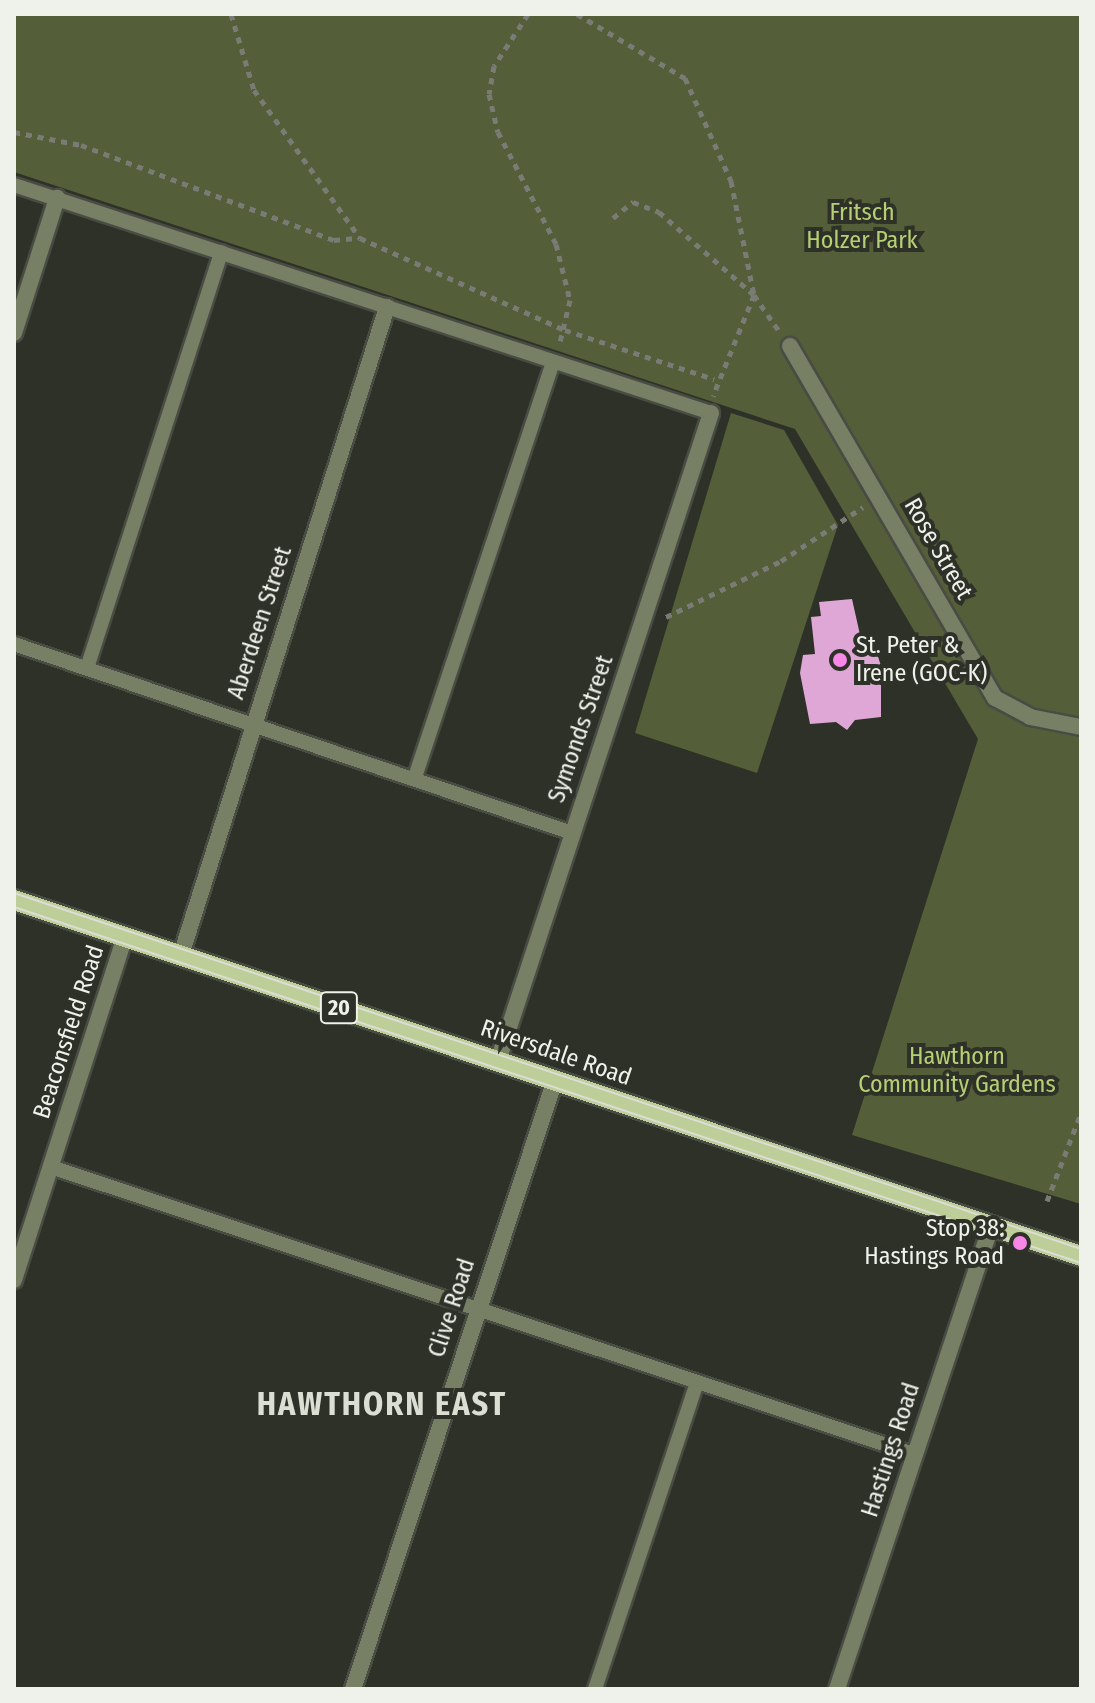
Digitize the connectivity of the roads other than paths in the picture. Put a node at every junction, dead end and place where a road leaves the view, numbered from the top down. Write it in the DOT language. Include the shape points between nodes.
graph roads {
  1 [pos="14,185"];
  2 [pos="57,198"];
  3 [pos="221,252"];
  4 [pos="387,307"];
  5 [pos="14,333"];
  6 [pos="790,346"];
  7 [pos="553,362"];
  8 [pos="711,413"];
  9 [pos="14,644"];
  10 [pos="87,668"];
  11 [pos="253,723"];
  12 [pos="1081,727"];
  13 [pos="415,777"];
  14 [pos="572,833"];
  15 [pos="14,900"];
  16 [pos="125,937"];
  17 [pos="181,955"];
  18 [pos="498,1061"];
  19 [pos="555,1080"];
  20 [pos="51,1167"];
  21 [pos="991,1226"];
  22 [pos="1081,1256"];
  23 [pos="14,1280"];
  24 [pos="476,1311"];
  25 [pos="697,1383"];
  26 [pos="914,1454"];
  27 [pos="353,1689"];
  28 [pos="595,1689"];
  29 [pos="837,1689"];
  1 -- 2 [label="lane"];
  2 -- 3 [label="lane"];
  2 -- 5 [label="street"];
  3 -- 4 [label="lane"];
  3 -- 10 [label="lane"];
  4 -- 7 [label="lane"];
  4 -- 11 [label="street, Aberdeen Street"];
  6 -- 12 [label="street, Rose Street" via="995,698 1030,717"];
  7 -- 8 [label="lane"];
  7 -- 13 [label="lane"];
  8 -- 14 [label="street, Symonds Street"];
  9 -- 10 [label="lane"];
  10 -- 11 [label="lane"];
  11 -- 13 [label="lane"];
  11 -- 17 [label="street, Aberdeen Street"];
  13 -- 14 [label="lane"];
  14 -- 18 [label="street, Symonds Street"];
  15 -- 16 [label="main road, Riversdale Road / 20"];
  16 -- 17 [label="main road, Riversdale Road / 20"];
  16 -- 20 [label="street, Beaconsfield Road"];
  17 -- 18 [label="main road, Riversdale Road / 20"];
  18 -- 19 [label="main road, Riversdale Road / 20"];
  19 -- 21 [label="main road, Riversdale Road / 20"];
  19 -- 24 [label="street, Clive Road"];
  20 -- 23 [label="street, Beaconsfield Road"];
  20 -- 24 [label="lane"];
  21 -- 22 [label="main road, Riversdale Road / 20"];
  21 -- 26 [label="street, Hastings Road"];
  24 -- 25 [label="lane"];
  24 -- 27 [label="street, Clive Road"];
  25 -- 26 [label="lane"];
  25 -- 28 [label="lane"];
  26 -- 29 [label="street, Hastings Road"];
}
